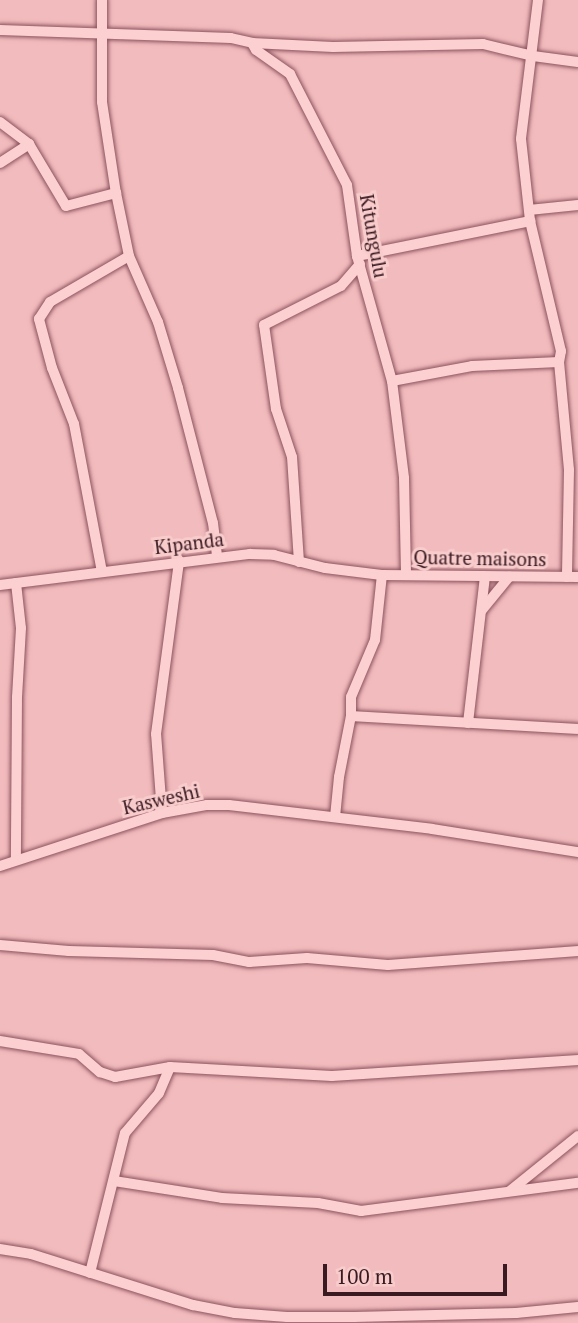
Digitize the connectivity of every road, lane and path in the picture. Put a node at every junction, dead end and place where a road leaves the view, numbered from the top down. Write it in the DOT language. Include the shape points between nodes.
graph roads {
  1 [pos="102,0"];
  2 [pos="538,0"];
  3 [pos="0,30"];
  4 [pos="100,31"];
  5 [pos="251,43"];
  6 [pos="287,45"];
  7 [pos="533,56"];
  8 [pos="578,62"];
  9 [pos="285,68"];
  10 [pos="0,122"];
  11 [pos="29,144"];
  12 [pos="0,163"];
  13 [pos="116,193"];
  14 [pos="578,205"];
  15 [pos="529,215"];
  16 [pos="129,256"];
  17 [pos="359,260"];
  18 [pos="559,362"];
  19 [pos="392,381"];
  20 [pos="217,556"];
  21 [pos="179,561"];
  22 [pos="299,562"];
  23 [pos="102,572"];
  24 [pos="382,575"];
  25 [pos="406,575"];
  26 [pos="485,577"];
  27 [pos="509,577"];
  28 [pos="572,577"];
  29 [pos="16,583"];
  30 [pos="0,584"];
  31 [pos="481,612"];
  32 [pos="351,716"];
  33 [pos="468,723"];
  34 [pos="578,729"];
  35 [pos="162,813"];
  36 [pos="335,817"];
  37 [pos="578,852"];
  38 [pos="16,860"];
  39 [pos="0,866"];
  40 [pos="0,945"];
  41 [pos="578,951"];
  42 [pos="0,1041"];
  43 [pos="578,1060"];
  44 [pos="170,1067"];
  45 [pos="578,1136"];
  46 [pos="114,1181"];
  47 [pos="578,1183"];
  48 [pos="511,1190"];
  49 [pos="0,1249"];
  50 [pos="90,1273"];
  51 [pos="578,1307"];
  52 [pos="352,1320"];
  1 -- 4 [label="street"];
  2 -- 7 [label="street"];
  3 -- 4 [label="street, Kitungulu"];
  4 -- 5 [label="street, Kitungulu"];
  4 -- 13 [label="street" via="102,102"];
  5 -- 6 [label="street"];
  5 -- 9 [label="street, Kitungulu"];
  6 -- 7 [label="street" via="483,44"];
  6 -- 9 [label="street"];
  7 -- 8 [label="street"];
  7 -- 15 [label="street" via="521,131"];
  9 -- 17 [label="street, Kitungulu" via="347,185"];
  10 -- 11 [label="street"];
  11 -- 12 [label="street"];
  11 -- 13 [label="street" via="66,206"];
  13 -- 16 [label="street"];
  14 -- 15 [label="street"];
  15 -- 17 [label="street"];
  15 -- 18 [label="street" via="560,341"];
  16 -- 20 [label="street" via="158,322 213,523"];
  16 -- 23 [label="street" via="50,302 39,319 74,424"];
  17 -- 19 [label="street, Kitungulu"];
  17 -- 22 [label="street" via="341,286 264,325 276,409 292,457"];
  18 -- 19 [label="street" via="472,366"];
  18 -- 28 [label="street"];
  19 -- 25 [label="street, Kitungulu" via="404,478"];
  20 -- 21 [label="street, Kipanda"];
  20 -- 22 [label="street, Kipanda" via="274,555"];
  21 -- 23 [label="street, Kipanda"];
  21 -- 35 [label="street" via="156,734"];
  22 -- 24 [label="street, Kipanda"];
  23 -- 29 [label="street, Kipanda"];
  24 -- 25 [label="street, Quatre maisons"];
  24 -- 32 [label="street" via="378,627 351,697"];
  25 -- 26 [label="street, Quatre maisons"];
  26 -- 27 [label="street, Quatre maisons"];
  26 -- 31 [label="street"];
  27 -- 28 [label="street, Quatre maisons"];
  27 -- 31 [label="street"];
  29 -- 30 [label="street, Kipanda"];
  29 -- 38 [label="street" via="21,628"];
  31 -- 33 [label="street"];
  32 -- 33 [label="street"];
  32 -- 36 [label="street"];
  33 -- 34 [label="street"];
  35 -- 36 [label="street, Kasweshi" via="229,805"];
  35 -- 38 [label="street, Kasweshi"];
  36 -- 37 [label="street, Kasweshi"];
  38 -- 39 [label="street, Kasweshi"];
  40 -- 41 [label="street" via="213,955 249,962 307,958 388,965"];
  42 -- 44 [label="street" via="79,1054 100,1072 115,1077"];
  43 -- 44 [label="street" via="332,1076"];
  44 -- 46 [label="street" via="159,1093 125,1133"];
  45 -- 48 [label="street"];
  46 -- 48 [label="street" via="222,1198 317,1203 361,1211"];
  46 -- 50 [label="street"];
  47 -- 48 [label="street"];
  49 -- 50 [label="street"];
  50 -- 52 [label="street" via="204,1307"];
  51 -- 52 [label="street"];
}
